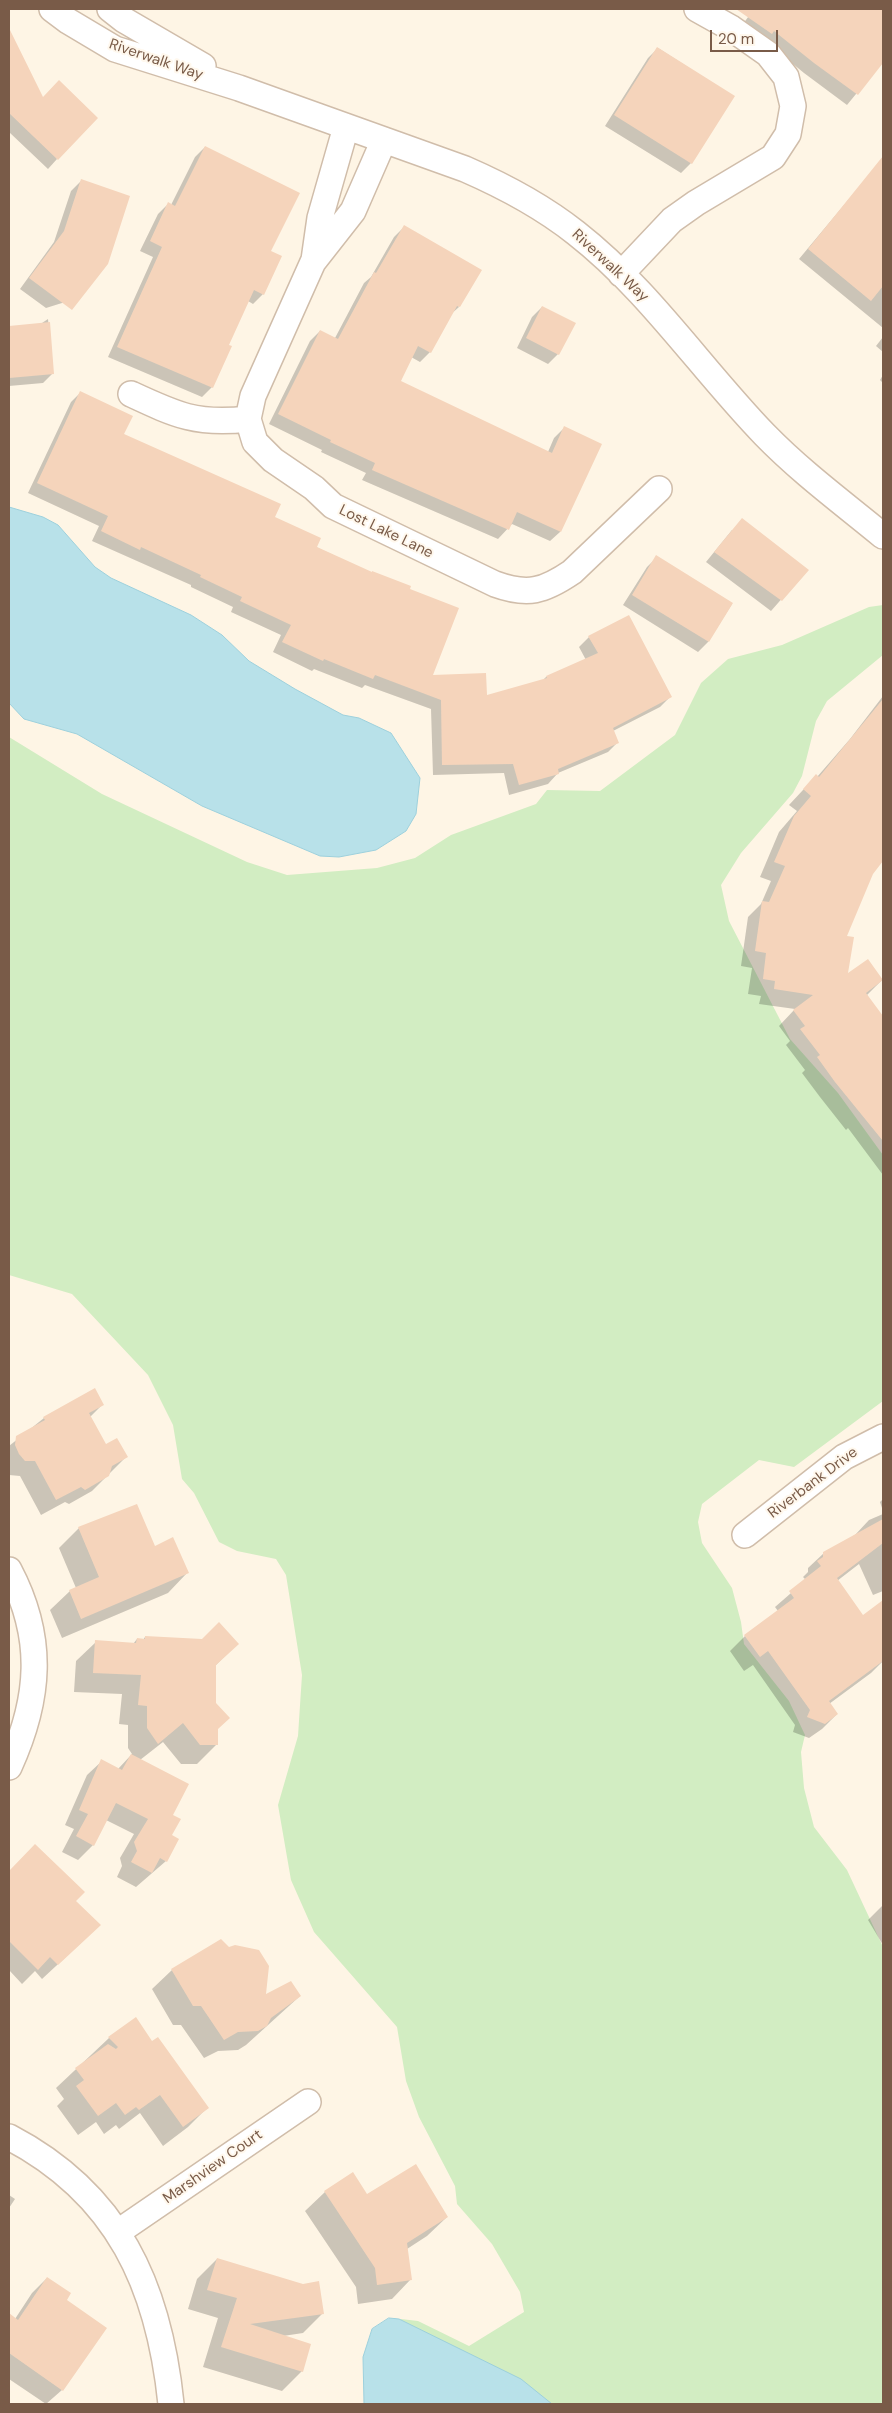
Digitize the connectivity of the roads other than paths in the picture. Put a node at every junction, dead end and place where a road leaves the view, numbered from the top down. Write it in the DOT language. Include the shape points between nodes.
graph roads {
  1 [pos="52,9"];
  2 [pos="110,9"];
  3 [pos="697,9"];
  4 [pos="239,88"];
  5 [pos="346,127"];
  6 [pos="384,140"];
  7 [pos="314,262"];
  8 [pos="622,274"];
  9 [pos="130,394"];
  10 [pos="248,419"];
  11 [pos="659,489"];
  12 [pos="883,536"];
  13 [pos="883,1437"];
  14 [pos="745,1535"];
  15 [pos="9,1570"];
  16 [pos="9,1767"];
  17 [pos="308,2102"];
  18 [pos="9,2137"];
  19 [pos="118,2232"];
  20 [pos="171,2404"];
  1 -- 4 [label="street, Riverwalk Way" via="115,50"];
  2 -- 4 [label="street, Riverwalk Way"];
  3 -- 8 [label="street" via="768,54 786,78 792,106 788,134 773,157 672,220"];
  4 -- 5 [label="street, Riverwalk Way"];
  5 -- 6 [label="street, Riverwalk Way"];
  5 -- 7 [label="street" via="320,218"];
  6 -- 7 [label="street" via="352,211"];
  6 -- 8 [label="street, Riverwalk Way" via="465,169 523,197 576,233"];
  7 -- 10 [label="street" via="253,396"];
  8 -- 12 [label="street, Riverwalk Way" via="766,436"];
  9 -- 10 [label="street" via="191,419"];
  10 -- 11 [label="street, Lost Lake Lane" via="255,442 333,506 513,591 542,589 572,572"];
  13 -- 14 [label="street, Riverbank Drive" via="844,1457"];
  15 -- 16 [label="street" via="28,1613 35,1668 27,1720"];
  17 -- 19 [label="street, Marshview Court"];
  18 -- 19 [label="street" via="54,2165 101,2210"];
  19 -- 20 [label="street" via="138,2267 160,2329"];
}
